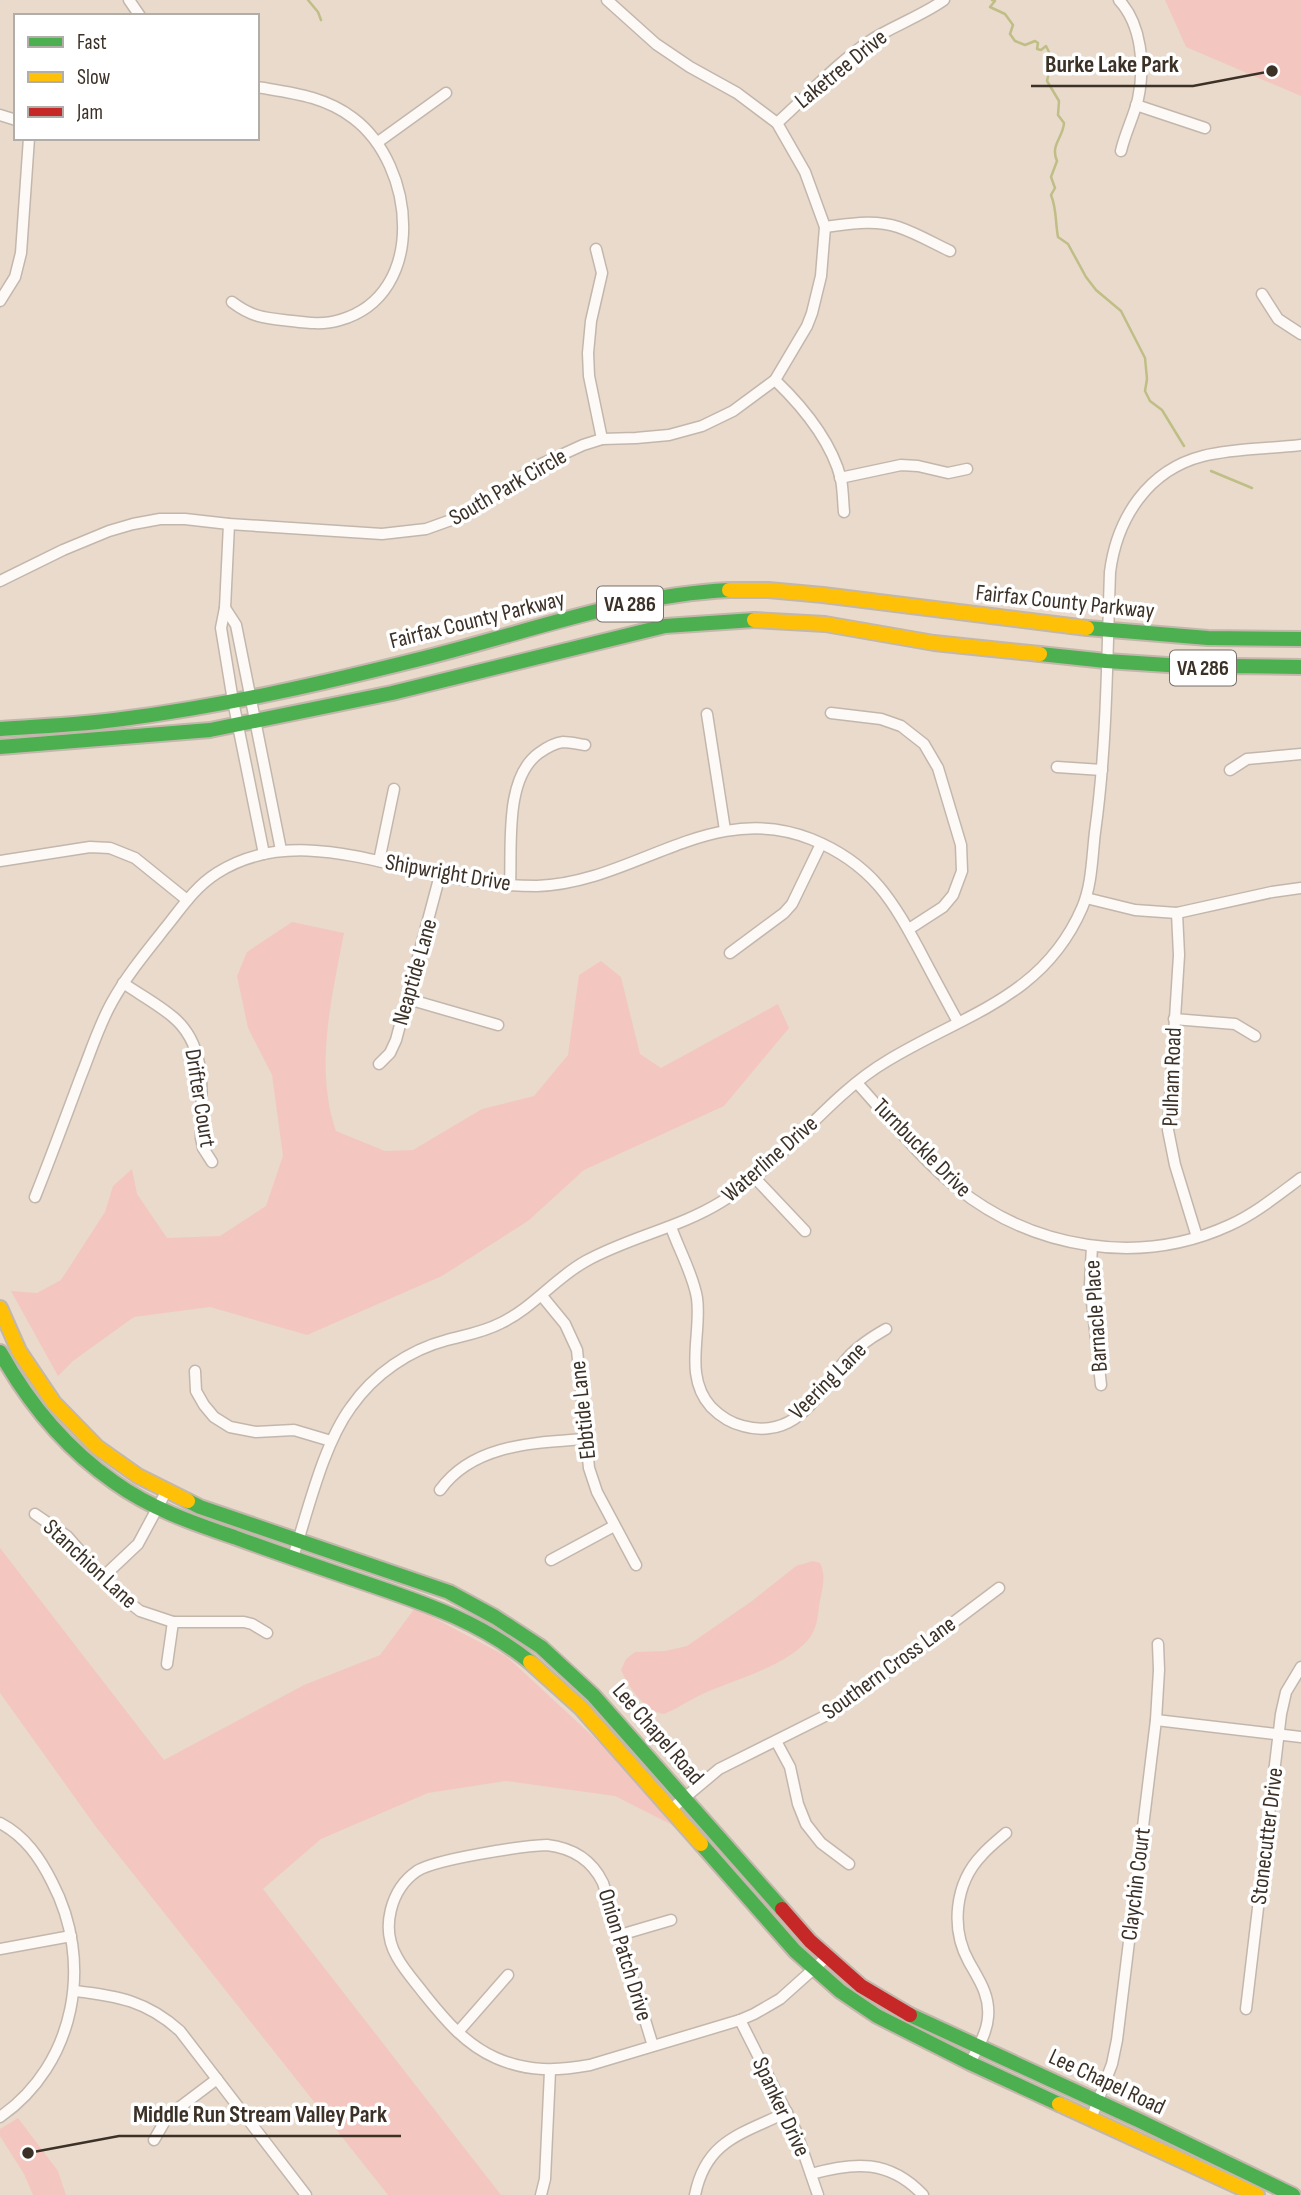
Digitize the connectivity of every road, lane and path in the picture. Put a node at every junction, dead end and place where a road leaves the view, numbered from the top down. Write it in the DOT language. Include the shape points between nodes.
graph roads {
  1 [pos="607,0"];
  2 [pos="944,0"];
  3 [pos="1119,0"];
  4 [pos="259,87"];
  5 [pos="446,93"];
  6 [pos="1136,105"];
  7 [pos="777,122"];
  8 [pos="1205,128"];
  9 [pos="29,140"];
  10 [pos="378,142"];
  11 [pos="1121,151"];
  12 [pos="825,227"];
  13 [pos="596,249"];
  14 [pos="950,251"];
  15 [pos="1262,294"];
  16 [pos="0,301"];
  17 [pos="232,302"];
  18 [pos="1301,334"];
  19 [pos="775,380"];
  20 [pos="601,439"];
  21 [pos="1301,446"];
  22 [pos="967,469"];
  23 [pos="840,478"];
  24 [pos="844,512"];
  25 [pos="229,524"];
  26 [pos="0,581"];
  27 [pos="225,608"];
  28 [pos="1108,631"];
  29 [pos="1301,639"];
  30 [pos="1106,662"];
  31 [pos="1301,667"];
  32 [pos="251,698"];
  33 [pos="233,701"];
  34 [pos="831,713"];
  35 [pos="707,714"];
  36 [pos="257,722"];
  37 [pos="238,725"];
  38 [pos="0,729"];
  39 [pos="584,745"];
  40 [pos="0,747"];
  41 [pos="1301,754"];
  42 [pos="1057,767"];
  43 [pos="1102,770"];
  44 [pos="1230,770"];
  45 [pos="394,789"];
  46 [pos="725,830"];
  47 [pos="821,844"];
  48 [pos="281,850"];
  49 [pos="264,854"];
  50 [pos="0,861"];
  51 [pos="379,861"];
  52 [pos="440,875"];
  53 [pos="510,885"];
  54 [pos="1301,888"];
  55 [pos="1086,898"];
  56 [pos="187,900"];
  57 [pos="1177,913"];
  58 [pos="909,929"];
  59 [pos="730,953"];
  60 [pos="123,983"];
  61 [pos="408,999"];
  62 [pos="1174,1019"];
  63 [pos="958,1022"];
  64 [pos="498,1025"];
  65 [pos="1255,1036"];
  66 [pos="379,1064"];
  67 [pos="857,1083"];
  68 [pos="212,1162"];
  69 [pos="754,1177"];
  70 [pos="1301,1178"];
  71 [pos="35,1197"];
  72 [pos="671,1227"];
  73 [pos="805,1231"];
  74 [pos="1197,1237"];
  75 [pos="1092,1246"];
  76 [pos="542,1296"];
  77 [pos="0,1308"];
  78 [pos="886,1329"];
  79 [pos="0,1352"];
  80 [pos="195,1371"];
  81 [pos="1101,1385"];
  82 [pos="585,1439"];
  83 [pos="331,1441"];
  84 [pos="440,1490"];
  85 [pos="166,1492"];
  86 [pos="158,1509"];
  87 [pos="35,1514"];
  88 [pos="614,1526"];
  89 [pos="298,1541"];
  90 [pos="293,1557"];
  91 [pos="551,1560"];
  92 [pos="636,1565"];
  93 [pos="103,1577"];
  94 [pos="999,1588"];
  95 [pos="173,1622"];
  96 [pos="267,1633"];
  97 [pos="1158,1644"];
  98 [pos="167,1664"];
  99 [pos="1301,1667"];
  100 [pos="1156,1720"];
  101 [pos="1279,1734"];
  102 [pos="1301,1737"];
  103 [pos="776,1741"];
  104 [pos="684,1799"];
  105 [pos="670,1810"];
  106 [pos="0,1822"];
  107 [pos="1006,1833"];
  108 [pos="849,1864"];
  109 [pos="671,1920"];
  110 [pos="620,1935"];
  111 [pos="71,1936"];
  112 [pos="0,1949"];
  113 [pos="827,1957"];
  114 [pos="814,1969"];
  115 [pos="509,1975"];
  116 [pos="75,1991"];
  117 [pos="1246,2009"];
  118 [pos="740,2020"];
  119 [pos="458,2032"];
  120 [pos="653,2046"];
  121 [pos="978,2047"];
  122 [pos="970,2063"];
  123 [pos="550,2071"];
  124 [pos="217,2079"];
  125 [pos="1099,2103"];
  126 [pos="787,2112"];
  127 [pos="0,2117"];
  128 [pos="1091,2119"];
  129 [pos="154,2140"];
  130 [pos="811,2174"];
  131 [pos="306,2195"];
  132 [pos="541,2195"];
  133 [pos="695,2195"];
  134 [pos="818,2195"];
  135 [pos="923,2195"];
  136 [pos="1257,2195"];
  137 [pos="1293,2195"];
  1 -- 7 [label="street, South Park Circle" via="656,44"];
  2 -- 7 [label="street, Laketree Drive" via="867,43"];
  3 -- 6 [label="street" via="1131,15 1139,41"];
  4 -- 10 [label="street" via="327,102 354,118"];
  5 -- 10 [label="street"];
  6 -- 8 [label="street"];
  6 -- 11 [label="street"];
  7 -- 12 [label="street, South Park Circle" via="805,172"];
  9 -- 16 [label="street" via="21,253 15,276"];
  10 -- 17 [label="street" via="396,176 403,215 397,263 379,297 349,317 324,323 259,317"];
  12 -- 14 [label="street" via="888,224"];
  12 -- 19 [label="street, South Park Circle" via="812,313"];
  13 -- 20 [label="street" via="602,273 588,354"];
  15 -- 18 [label="street" via="1279,319"];
  19 -- 20 [label="street, South Park Circle" via="733,411 702,426 654,437"];
  19 -- 23 [label="street" via="813,422"];
  20 -- 25 [label="street, South Park Circle" via="537,466 468,514 426,529 382,534"];
  21 -- 28 [label="street, Waterline Drive" via="1202,456 1174,468 1150,486 1128,513 1115,543"];
  22 -- 23 [label="street" via="947,473 901,465"];
  23 -- 24 [label="street"];
  25 -- 26 [label="street, South Park Circle" via="185,519 133,524 86,540"];
  25 -- 27 [label="street"];
  27 -- 32 [label="street" via="236,625"];
  27 -- 33 [label="street" via="221,628"];
  28 -- 29 [label="main road, Fairfax County Parkway / VA 286" via="1185,638"];
  28 -- 30 [label="street, Waterline Drive"];
  28 -- 32 [label="main road, Fairfax County Parkway / VA 286" via="817,595 716,591 636,603"];
  30 -- 31 [label="main road, VA 286"];
  30 -- 36 [label="main road, VA 286" via="934,643 825,625 738,620 665,626"];
  30 -- 43 [label="street, Waterline Drive"];
  32 -- 33 [label="main road, Fairfax County Parkway / VA 286"];
  32 -- 36 [label="street"];
  33 -- 37 [label="street"];
  33 -- 38 [label="main road, Fairfax County Parkway / VA 286" via="141,717"];
  34 -- 58 [label="street" via="901,726 924,744 938,768 961,845 962,871 943,907"];
  35 -- 46 [label="street"];
  36 -- 37 [label="main road, VA 286"];
  36 -- 48 [label="street"];
  37 -- 40 [label="main road, VA 286"];
  37 -- 49 [label="street"];
  39 -- 53 [label="street" via="563,742 547,747 521,773 514,798"];
  41 -- 44 [label="street" via="1247,759"];
  42 -- 43 [label="street"];
  43 -- 55 [label="street, Waterline Drive"];
  45 -- 51 [label="street"];
  46 -- 47 [label="street, Shipwright Drive" via="781,831"];
  46 -- 53 [label="street, Shipwright Drive" via="584,878"];
  47 -- 58 [label="street, Shipwright Drive" via="868,874"];
  47 -- 59 [label="street" via="792,904"];
  48 -- 49 [label="street, Shipwright Drive"];
  48 -- 51 [label="street, Shipwright Drive" via="318,850"];
  49 -- 56 [label="street, Shipwright Drive" via="233,864"];
  50 -- 56 [label="street" via="110,848 135,858"];
  51 -- 52 [label="street, Shipwright Drive"];
  52 -- 53 [label="street, Shipwright Drive"];
  52 -- 61 [label="street, Neaptide Lane"];
  54 -- 57 [label="street"];
  55 -- 57 [label="street" via="1135,910"];
  55 -- 63 [label="street, Waterline Drive" via="1066,939 1039,972 1014,992"];
  56 -- 60 [label="street, Shipwright Drive"];
  57 -- 62 [label="street, Pulham Road"];
  58 -- 63 [label="street, Shipwright Drive"];
  60 -- 68 [label="street, Drifter Court" via="174,1018 193,1042 201,1072 201,1138"];
  60 -- 71 [label="street, Shipwright Drive" via="99,1028"];
  61 -- 64 [label="street"];
  61 -- 66 [label="street, Neaptide Lane" via="393,1046"];
  62 -- 65 [label="street" via="1235,1024"];
  62 -- 74 [label="street, Pulham Road" via="1168,1129"];
  63 -- 67 [label="street, Waterline Drive" via="891,1058"];
  67 -- 69 [label="street, Waterline Drive"];
  67 -- 75 [label="street, Turnbuckle Drive" via="934,1167 979,1204 1031,1231"];
  69 -- 72 [label="street, Waterline Drive" via="717,1205"];
  69 -- 73 [label="street"];
  70 -- 74 [label="street, Turnbuckle Drive" via="1240,1220"];
  72 -- 76 [label="street, Waterline Drive" via="587,1260"];
  72 -- 78 [label="street, Veering Lane" via="697,1299 696,1379 707,1402 735,1424 764,1429 795,1418 850,1354"];
  74 -- 75 [label="street, Turnbuckle Drive" via="1161,1246"];
  75 -- 81 [label="street, Barnacle Place" via="1090,1284"];
  76 -- 82 [label="street, Ebbtide Lane" via="565,1324 577,1350"];
  76 -- 83 [label="street, Waterline Drive" via="497,1325 432,1345 394,1364 359,1396"];
  77 -- 85 [label="main road, Lee Chapel Road" via="19,1351 54,1403 110,1457"];
  79 -- 86 [label="main road, Lee Chapel Road" via="23,1392 58,1434 97,1470"];
  80 -- 83 [label="street" via="196,1391 204,1405 230,1427 256,1432 294,1430"];
  82 -- 84 [label="street" via="502,1449 456,1471"];
  82 -- 88 [label="street, Ebbtide Lane" via="591,1478"];
  83 -- 89 [label="street, Waterline Drive"];
  85 -- 86 [label="street"];
  85 -- 89 [label="main road, Lee Chapel Road"];
  86 -- 90 [label="main road, Lee Chapel Road"];
  86 -- 93 [label="street" via="138,1544"];
  87 -- 93 [label="street, Stanchion Lane" via="67,1536"];
  88 -- 91 [label="street"];
  88 -- 92 [label="street, Ebbtide Lane"];
  89 -- 90 [label="street, Waterline Drive"];
  89 -- 104 [label="main road, Lee Chapel Road" via="449,1592 518,1631 578,1679"];
  90 -- 105 [label="main road, Lee Chapel Road" via="438,1607 510,1646 574,1700"];
  93 -- 95 [label="street, Stanchion Lane" via="132,1606"];
  94 -- 103 [label="street, Southern Cross Lane" via="837,1710"];
  95 -- 96 [label="street, Stanchion Lane" via="244,1622"];
  95 -- 98 [label="street"];
  97 -- 100 [label="street, Claychin Court"];
  99 -- 101 [label="street, Stonecutter Drive" via="1286,1692"];
  100 -- 101 [label="street"];
  100 -- 125 [label="street, Claychin Court" via="1117,2040"];
  101 -- 102 [label="street"];
  101 -- 117 [label="street, Stonecutter Drive"];
  103 -- 104 [label="street, Southern Cross Lane" via="719,1769"];
  103 -- 108 [label="street" via="790,1767 806,1824 821,1843"];
  104 -- 105 [label="street, Southern Cross Lane"];
  104 -- 113 [label="main road, Lee Chapel Road"];
  105 -- 114 [label="main road, Lee Chapel Road"];
  106 -- 111 [label="street" via="22,1838 43,1864"];
  107 -- 121 [label="street" via="971,1869 957,1912 965,1954 988,2004 988,2025"];
  109 -- 110 [label="street"];
  110 -- 119 [label="street, Onion Patch Drive" via="596,1870 560,1846 521,1848 421,1869 395,1898 390,1937 396,1956"];
  110 -- 120 [label="street, Onion Patch Drive"];
  111 -- 112 [label="street"];
  111 -- 116 [label="street"];
  113 -- 114 [label="street, Onion Patch Drive"];
  113 -- 121 [label="main road, Lee Chapel Road" via="881,1999"];
  114 -- 118 [label="street, Onion Patch Drive" via="780,1999"];
  114 -- 122 [label="main road, Lee Chapel Road" via="877,2016"];
  115 -- 119 [label="street"];
  116 -- 124 [label="street" via="119,1997 156,2012 180,2031"];
  116 -- 127 [label="street" via="50,2065"];
  118 -- 120 [label="street, Onion Patch Drive"];
  118 -- 126 [label="street, Spanker Drive"];
  119 -- 123 [label="street, Onion Patch Drive" via="495,2058"];
  120 -- 123 [label="street, Onion Patch Drive" via="590,2065"];
  121 -- 122 [label="street"];
  121 -- 125 [label="main road, Lee Chapel Road"];
  122 -- 128 [label="main road, Lee Chapel Road"];
  123 -- 132 [label="street"];
  124 -- 129 [label="street" via="173,2113"];
  124 -- 131 [label="street"];
  125 -- 128 [label="street, Claychin Court"];
  125 -- 137 [label="main road, Lee Chapel Road"];
  126 -- 130 [label="street, Spanker Drive"];
  126 -- 133 [label="street" via="721,2145 706,2161"];
  128 -- 136 [label="main road, Lee Chapel Road"];
  130 -- 134 [label="street, Spanker Drive"];
  130 -- 135 [label="street" via="844,2165 880,2168 908,2181"];
}
